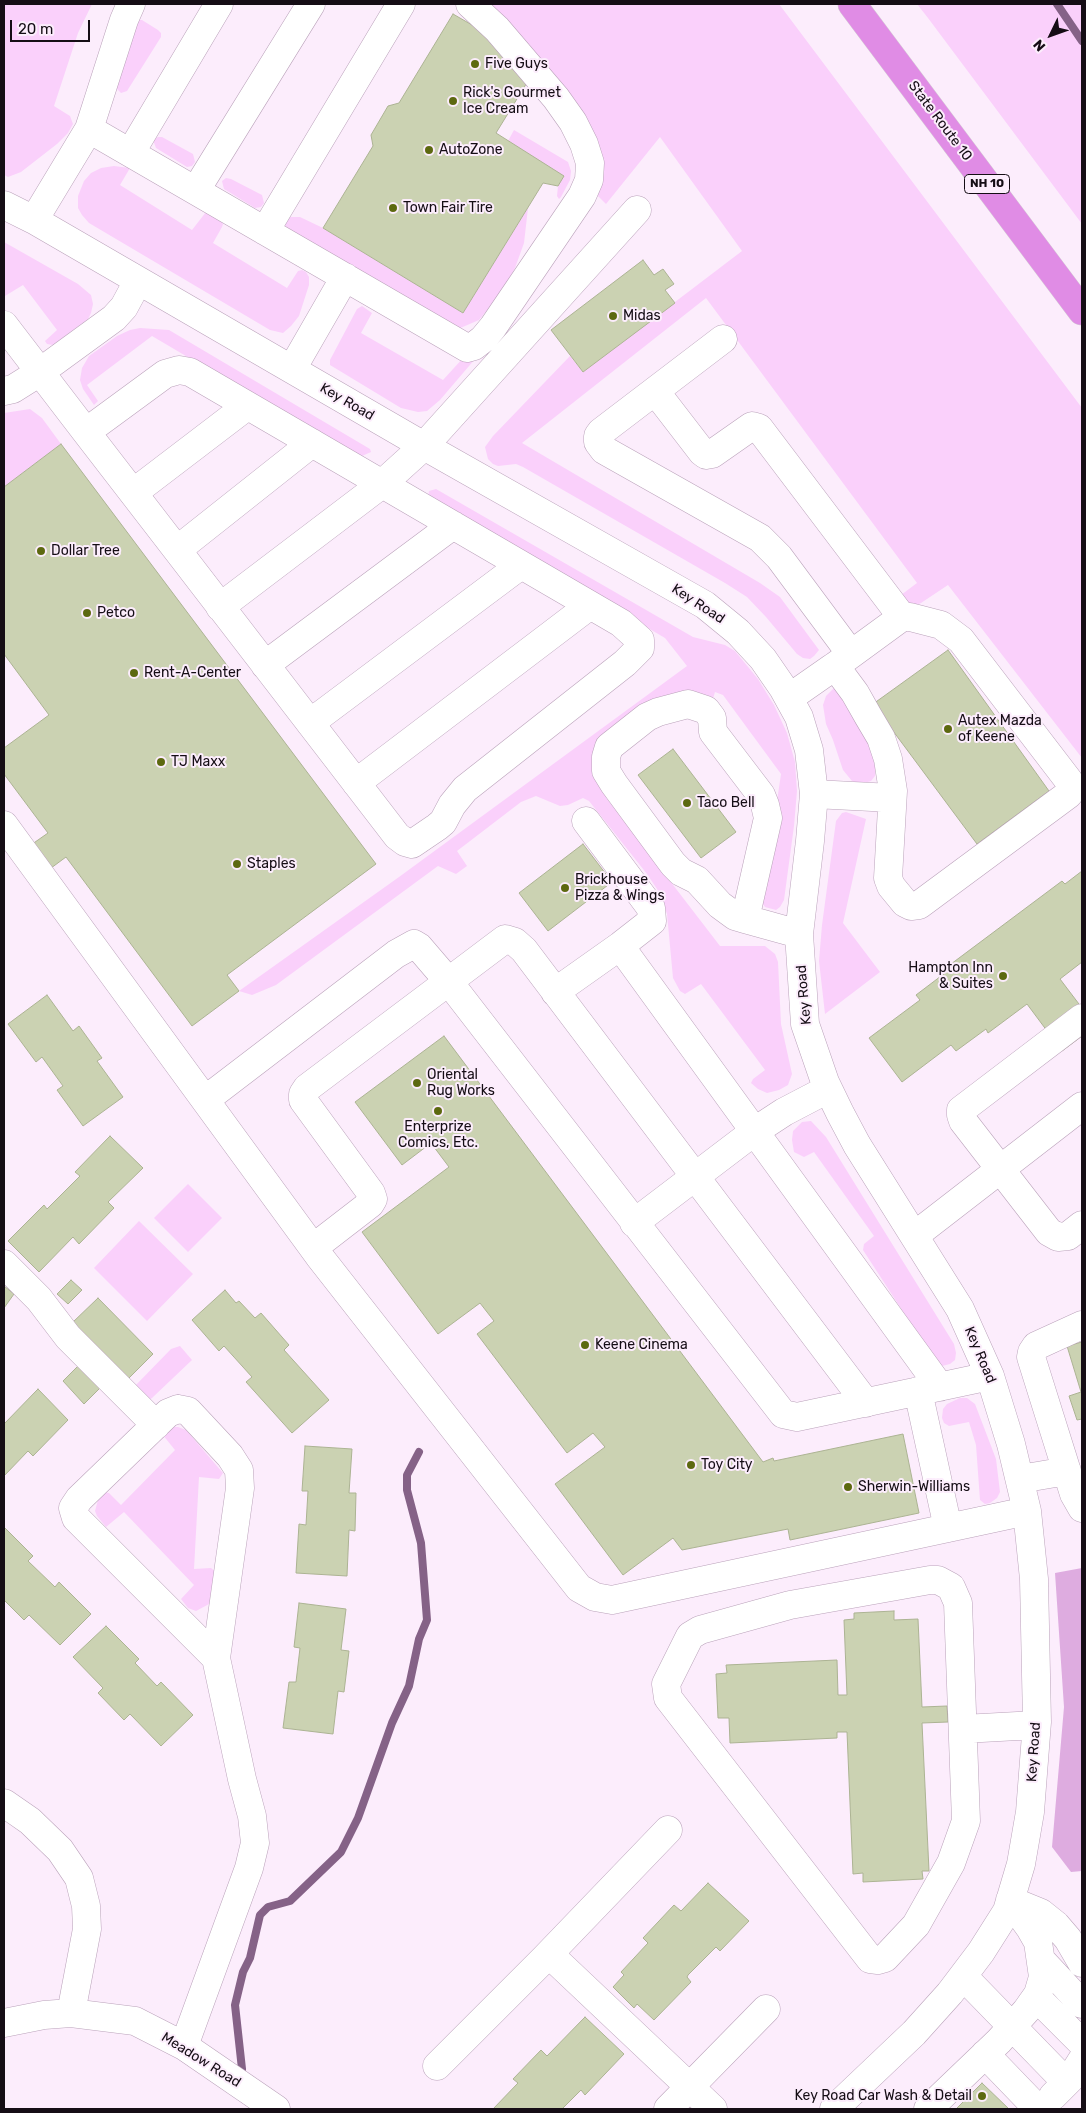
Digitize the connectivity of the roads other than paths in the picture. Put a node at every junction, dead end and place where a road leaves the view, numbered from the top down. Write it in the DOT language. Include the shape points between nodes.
graph roads {
  1 [pos="131,4"];
  2 [pos="219,4"];
  3 [pos="311,4"];
  4 [pos="401,4"];
  5 [pos="470,4"];
  6 [pos="835,4"];
  7 [pos="852,4"];
  8 [pos="862,4"];
  9 [pos="892,57"];
  10 [pos="90,129"];
  11 [pos="131,152"];
  12 [pos="196,190"];
  13 [pos="4,205"];
  14 [pos="637,210"];
  15 [pos="34,220"];
  16 [pos="265,231"];
  17 [pos="345,277"];
  18 [pos="138,282"];
  19 [pos="1082,311"];
  20 [pos="4,324"];
  21 [pos="723,339"];
  22 [pos="292,369"];
  23 [pos="40,372"];
  24 [pos="4,391"];
  25 [pos="655,391"];
  26 [pos="247,406"];
  27 [pos="86,432"];
  28 [pos="312,443"];
  29 [pos="424,446"];
  30 [pos="382,484"];
  31 [pos="133,493"];
  32 [pos="453,525"];
  33 [pos="177,550"];
  34 [pos="521,565"];
  35 [pos="589,606"];
  36 [pos="220,607"];
  37 [pos="902,617"];
  38 [pos="843,660"];
  39 [pos="265,665"];
  40 [pos="789,698"];
  41 [pos="310,723"];
  42 [pos="356,783"];
  43 [pos="814,794"];
  44 [pos="892,798"];
  45 [pos="586,821"];
  46 [pos="4,825"];
  47 [pos="745,919"];
  48 [pos="799,934"];
  49 [pos="620,946"];
  50 [pos="449,982"];
  51 [pos="555,992"];
  52 [pos="1082,1018"];
  53 [pos="828,1089"];
  54 [pos="205,1100"];
  55 [pos="1082,1106"];
  56 [pos="755,1131"];
  57 [pos="1001,1170"];
  58 [pos="695,1176"];
  59 [pos="634,1223"];
  60 [pos="1082,1225"];
  61 [pos="914,1236"];
  62 [pos="313,1248"];
  63 [pos="4,1264"];
  64 [pos="1082,1325"];
  65 [pos="990,1376"];
  66 [pos="929,1389"];
  67 [pos="866,1403"];
  68 [pos="156,1425"];
  69 [pos="1067,1470"];
  70 [pos="1020,1479"];
  71 [pos="1082,1508"];
  72 [pos="1027,1511"];
  73 [pos="948,1528"];
  74 [pos="216,1658"];
  75 [pos="1036,1725"];
  76 [pos="963,1729"];
  77 [pos="4,1803"];
  78 [pos="668,1830"];
  79 [pos="1010,1900"];
  80 [pos="549,1954"];
  81 [pos="1041,1960"];
  82 [pos="1082,1963"];
  83 [pos="963,1976"];
  84 [pos="1036,1997"];
  85 [pos="1082,2004"];
  86 [pos="766,2009"];
  87 [pos="71,2013"];
  88 [pos="4,2023"];
  89 [pos="1012,2026"];
  90 [pos="1082,2043"];
  91 [pos="184,2046"];
  92 [pos="985,2054"];
  93 [pos="1082,2060"];
  94 [pos="437,2066"];
  95 [pos="1066,2082"];
  96 [pos="689,2087"];
  97 [pos="276,2109"];
  98 [pos="668,2109"];
  99 [pos="713,2109"];
  100 [pos="834,2109"];
  101 [pos="928,2109"];
  102 [pos="1039,2109"];
  1 -- 10 [label="street"];
  2 -- 11 [label="street"];
  3 -- 12 [label="street"];
  4 -- 16 [label="street"];
  5 -- 17 [label="street" via="497,29 573,122 590,163 589,180 582,196 493,327 474,346 467,348 457,344"];
  6 -- 9 [label="highway"];
  7 -- 9 [label="highway, State Route 10 / NH 10"];
  8 -- 9 [label="highway"];
  9 -- 19 [label="highway, State Route 10 / NH 10"];
  10 -- 11 [label="street"];
  10 -- 15 [label="street"];
  11 -- 12 [label="street"];
  12 -- 16 [label="street"];
  13 -- 15 [label="street, Key Road"];
  14 -- 29 [label="street"];
  15 -- 18 [label="street, Key Road"];
  16 -- 17 [label="street"];
  17 -- 22 [label="street"];
  18 -- 22 [label="street, Key Road"];
  18 -- 23 [label="street" via="120,312"];
  20 -- 23 [label="street"];
  21 -- 25 [label="street"];
  22 -- 29 [label="street, Key Road"];
  23 -- 24 [label="street"];
  23 -- 27 [label="street"];
  25 -- 37 [label="street" via="706,454 712,454 752,426 758,428"];
  25 -- 38 [label="street" via="601,432 598,442 604,450 760,538 778,557"];
  26 -- 27 [label="street" via="190,372 172,370"];
  26 -- 28 [label="street"];
  26 -- 31 [label="street"];
  27 -- 31 [label="street"];
  28 -- 30 [label="street"];
  28 -- 33 [label="street"];
  29 -- 30 [label="street"];
  29 -- 40 [label="street, Key Road" via="705,605 738,632"];
  30 -- 32 [label="street"];
  30 -- 36 [label="street"];
  31 -- 33 [label="street"];
  32 -- 34 [label="street"];
  32 -- 39 [label="street"];
  33 -- 36 [label="street"];
  34 -- 35 [label="street"];
  34 -- 41 [label="street"];
  35 -- 42 [label="street"];
  35 -- 42 [label="street" via="632,631 640,640 640,648 465,789 437,828 412,844 405,842"];
  36 -- 39 [label="street"];
  37 -- 38 [label="street"];
  37 -- 44 [label="street" via="941,625 961,640 1072,787 1062,800 919,905 912,906 905,903 888,878"];
  38 -- 40 [label="street"];
  38 -- 44 [label="street" via="855,693 881,738 892,778"];
  39 -- 41 [label="street"];
  40 -- 43 [label="street, Key Road" via="799,717 809,750"];
  41 -- 42 [label="street"];
  43 -- 44 [label="street"];
  43 -- 48 [label="street, Key Road"];
  45 -- 49 [label="street" via="653,915 648,926"];
  46 -- 54 [label="street"];
  47 -- 47 [label="street" via="768,818 761,795 713,732 712,718 706,710 688,704 647,717 609,747 606,770 673,864 697,880 720,905"];
  47 -- 48 [label="street"];
  48 -- 53 [label="street, Key Road" via="805,1024"];
  49 -- 51 [label="street"];
  49 -- 56 [label="street"];
  50 -- 51 [label="street" via="506,939 524,950"];
  50 -- 54 [label="street" via="419,947 410,945"];
  50 -- 59 [label="street"];
  50 -- 62 [label="street" via="303,1094 303,1100 373,1199"];
  51 -- 58 [label="street"];
  52 -- 57 [label="street" via="962,1110 963,1121"];
  53 -- 56 [label="street"];
  53 -- 61 [label="street, Key Road" via="857,1145"];
  54 -- 62 [label="street"];
  55 -- 57 [label="street"];
  56 -- 58 [label="street"];
  56 -- 66 [label="street"];
  57 -- 60 [label="street" via="1049,1232 1068,1236"];
  57 -- 61 [label="street"];
  58 -- 59 [label="street"];
  58 -- 67 [label="street"];
  59 -- 67 [label="street" via="782,1414 797,1417"];
  61 -- 65 [label="street, Key Road" via="960,1309"];
  62 -- 73 [label="street" via="570,1579 595,1597 612,1600"];
  63 -- 68 [label="street" via="39,1299 68,1337"];
  64 -- 69 [label="street" via="1036,1346 1031,1357"];
  65 -- 66 [label="street"];
  65 -- 70 [label="street, Key Road"];
  66 -- 67 [label="street"];
  66 -- 73 [label="street"];
  68 -- 74 [label="street" via="168,1413 178,1409 188,1411 239,1470 240,1488"];
  68 -- 74 [label="street" via="73,1508 76,1518"];
  69 -- 70 [label="street"];
  69 -- 71 [label="street"];
  70 -- 72 [label="street, Key Road"];
  72 -- 73 [label="street"];
  72 -- 75 [label="street, Key Road" via="1034,1580"];
  74 -- 91 [label="street" via="252,1816 255,1843 249,1868"];
  75 -- 76 [label="street"];
  75 -- 79 [label="street, Key Road" via="1030,1812 1021,1864"];
  76 -- 76 [label="street" via="958,1603 951,1587 938,1580 790,1605 700,1630 690,1636 666,1684 668,1698 870,1959 885,1958 910,1931 932,1899 962,1837 966,1821"];
  77 -- 87 [label="street" via="30,1821 60,1850 79,1878 86,1906 87,1929"];
  78 -- 80 [label="street"];
  79 -- 81 [label="street" via="1038,1942"];
  79 -- 82 [label="street" via="1041,1913 1056,1925"];
  79 -- 83 [label="street, Key Road" via="1007,1910"];
  80 -- 94 [label="street"];
  80 -- 96 [label="street"];
  81 -- 84 [label="street" via="1043,1977"];
  81 -- 85 [label="street"];
  83 -- 89 [label="street"];
  83 -- 100 [label="street, Key Road" via="914,2033"];
  84 -- 89 [label="street"];
  84 -- 90 [label="street"];
  86 -- 96 [label="street"];
  87 -- 88 [label="street, Meadow Road"];
  87 -- 91 [label="street, Meadow Road" via="135,2021"];
  89 -- 92 [label="street"];
  89 -- 95 [label="street"];
  91 -- 97 [label="street, Meadow Road"];
  92 -- 101 [label="street"];
  92 -- 102 [label="street"];
  93 -- 95 [label="street"];
  95 -- 102 [label="street"];
  96 -- 98 [label="street"];
  96 -- 99 [label="street"];
}
